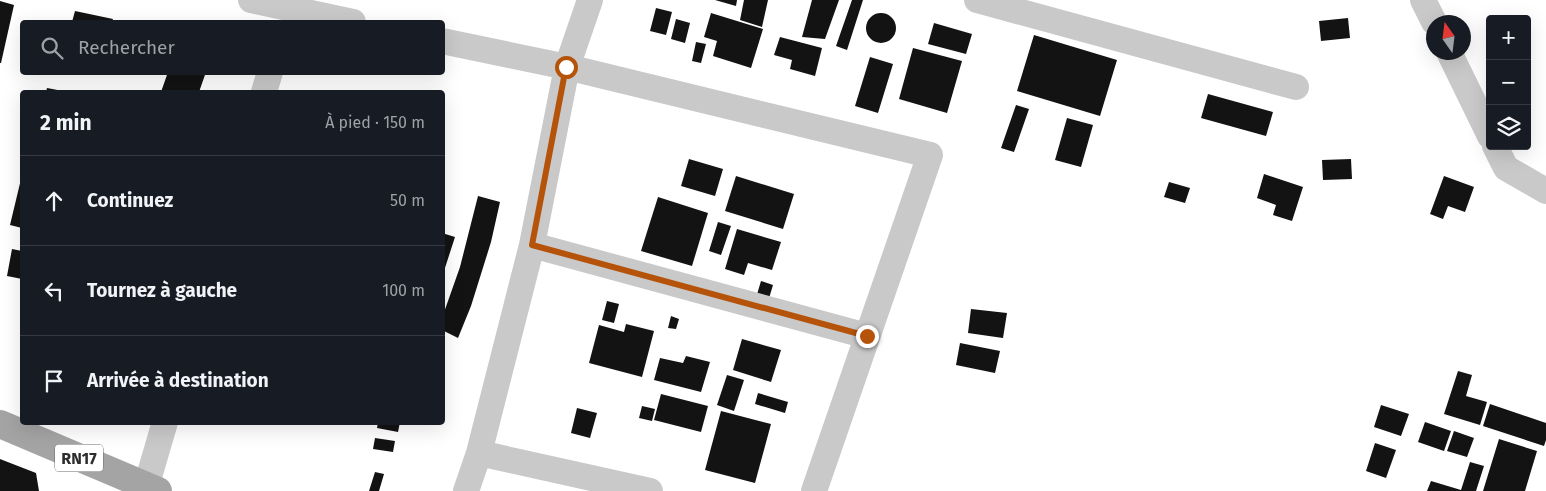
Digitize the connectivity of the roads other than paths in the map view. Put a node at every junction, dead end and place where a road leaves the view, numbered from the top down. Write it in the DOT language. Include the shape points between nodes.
graph roads {
  1 [pos="252,0"];
  2 [pos="590,0"];
  3 [pos="976,0"];
  4 [pos="1423,0"];
  5 [pos="288,10"];
  6 [pos="1430,15"];
  7 [pos="342,20"];
  8 [pos="445,42"];
  9 [pos="1453,60"];
  10 [pos="566,67"];
  11 [pos="269,75"];
  12 [pos="1296,87"];
  13 [pos="265,90"];
  14 [pos="1486,128"];
  15 [pos="1497,150"];
  16 [pos="1546,191"];
  17 [pos="532,245"];
  18 [pos="867,336"];
  19 [pos="0,424"];
  20 [pos="164,425"];
  21 [pos="479,452"];
  22 [pos="152,489"];
  23 [pos="466,491"];
  24 [pos="650,491"];
  25 [pos="814,491"];
  1 -- 5 [label="street"];
  2 -- 10 [label="street"];
  3 -- 12 [label="street"];
  4 -- 6 [label="street"];
  5 -- 7 [label="street"];
  8 -- 10 [label="street"];
  9 -- 14 [label="street"];
  10 -- 17 [label="street"];
  10 -- 18 [label="street" via="930,155"];
  11 -- 13 [label="street"];
  15 -- 16 [label="street" via="1506,168"];
  17 -- 18 [label="street"];
  17 -- 21 [label="street"];
  18 -- 25 [label="street"];
  19 -- 22 [label="main road, RN17"];
  20 -- 22 [label="street"];
  21 -- 23 [label="street"];
  21 -- 24 [label="street"];
}
